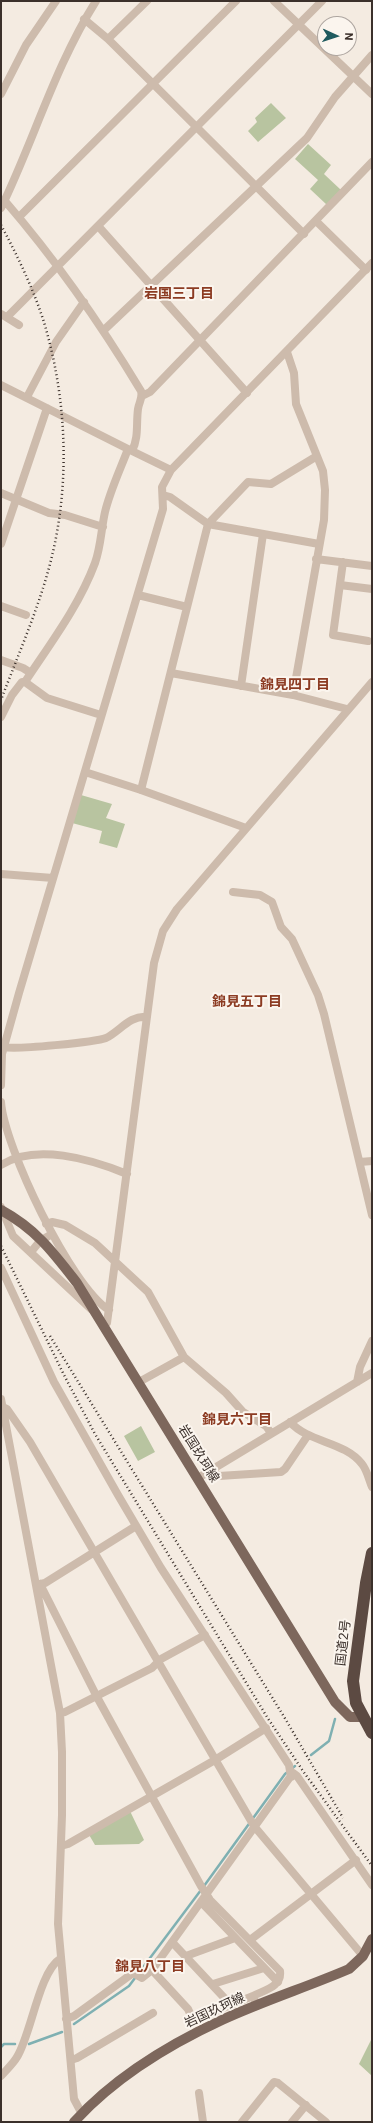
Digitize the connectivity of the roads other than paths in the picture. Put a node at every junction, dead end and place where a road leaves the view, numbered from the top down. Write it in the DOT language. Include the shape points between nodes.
graph roads {
  1 [pos="56,1"];
  2 [pos="96,1"];
  3 [pos="147,1"];
  4 [pos="236,1"];
  5 [pos="274,1"];
  6 [pos="322,1"];
  7 [pos="84,19"];
  8 [pos="298,25"];
  9 [pos="108,39"];
  10 [pos="372,55"];
  11 [pos="353,76"];
  12 [pos="152,84"];
  13 [pos="1,94"];
  14 [pos="372,94"];
  15 [pos="196,127"];
  16 [pos="372,162"];
  17 [pos="256,186"];
  18 [pos="3,204"];
  19 [pos="19,217"];
  20 [pos="316,221"];
  21 [pos="99,227"];
  22 [pos="304,234"];
  23 [pos="58,265"];
  24 [pos="370,267"];
  25 [pos="152,286"];
  26 [pos="84,302"];
  27 [pos="4,315"];
  28 [pos="19,325"];
  29 [pos="104,330"];
  30 [pos="200,341"];
  31 [pos="287,352"];
  32 [pos="1,385"];
  33 [pos="247,393"];
  34 [pos="142,396"];
  35 [pos="27,398"];
  36 [pos="47,408"];
  37 [pos="130,450"];
  38 [pos="317,456"];
  39 [pos="171,470"];
  40 [pos="1,492"];
  41 [pos="163,495"];
  42 [pos="17,500"];
  43 [pos="208,524"];
  44 [pos="103,527"];
  45 [pos="263,534"];
  46 [pos="1,544"];
  47 [pos="319,544"];
  48 [pos="316,559"];
  49 [pos="343,562"];
  50 [pos="372,566"];
  51 [pos="340,585"];
  52 [pos="372,589"];
  53 [pos="138,595"];
  54 [pos="1,606"];
  55 [pos="188,607"];
  56 [pos="26,615"];
  57 [pos="368,641"];
  58 [pos="1,660"];
  59 [pos="31,673"];
  60 [pos="171,674"];
  61 [pos="25,682"];
  62 [pos="372,682"];
  63 [pos="241,686"];
  64 [pos="293,695"];
  65 [pos="347,709"];
  66 [pos="101,715"];
  67 [pos="1,717"];
  68 [pos="85,772"];
  69 [pos="141,790"];
  70 [pos="246,828"];
  71 [pos="1,874"];
  72 [pos="53,878"];
  73 [pos="233,892"];
  74 [pos="147,1017"];
  75 [pos="3,1052"];
  76 [pos="1,1085"];
  77 [pos="1,1102"];
  78 [pos="17,1157"];
  79 [pos="372,1161"];
  80 [pos="360,1162"];
  81 [pos="1,1165"];
  82 [pos="127,1174"];
  83 [pos="1,1207"];
  84 [pos="1,1210"];
  85 [pos="372,1215"];
  86 [pos="46,1224"];
  87 [pos="52,1234"];
  88 [pos="30,1252"];
  89 [pos="116,1263"];
  90 [pos="1,1268"];
  91 [pos="94,1310"];
  92 [pos="109,1310"];
  93 [pos="104,1326"];
  94 [pos="372,1341"];
  95 [pos="184,1357"];
  96 [pos="372,1373"];
  97 [pos="139,1382"];
  98 [pos="357,1382"];
  99 [pos="2,1403"];
  100 [pos="290,1422"];
  101 [pos="272,1433"];
  102 [pos="308,1435"];
  103 [pos="211,1470"];
  104 [pos="198,1478"];
  105 [pos="372,1487"];
  106 [pos="136,1526"];
  107 [pos="93,1553"];
  108 [pos="372,1553"];
  109 [pos="38,1584"];
  110 [pos="205,1635"];
  111 [pos="157,1663"];
  112 [pos="97,1697"];
  113 [pos="60,1713"];
  114 [pos="367,1716"];
  115 [pos="266,1728"];
  116 [pos="372,1733"];
  117 [pos="215,1760"];
  118 [pos="290,1772"];
  119 [pos="152,1796"];
  120 [pos="252,1822"];
  121 [pos="61,1846"];
  122 [pos="356,1860"];
  123 [pos="372,1885"];
  124 [pos="204,1891"];
  125 [pos="311,1895"];
  126 [pos="201,1902"];
  127 [pos="235,1938"];
  128 [pos="372,1939"];
  129 [pos="250,1940"];
  130 [pos="172,1942"];
  131 [pos="186,1956"];
  132 [pos="363,1956"];
  133 [pos="60,1958"];
  134 [pos="264,1968"];
  135 [pos="152,1970"];
  136 [pos="278,1982"];
  137 [pos="213,1984"];
  138 [pos="253,1996"];
  139 [pos="230,2004"];
  140 [pos="257,2006"];
  141 [pos="153,2013"];
  142 [pos="66,2019"];
  143 [pos="71,2060"];
  144 [pos="1,2076"];
  145 [pos="199,2094"];
  146 [pos="306,2105"];
  147 [pos="82,2114"];
  148 [pos="74,2122"];
  149 [pos="203,2122"];
  150 [pos="242,2122"];
  151 [pos="292,2122"];
  152 [pos="326,2122"];
  1 -- 13 [label="street" via="26,45"];
  2 -- 7 [label="street"];
  3 -- 9 [label="street"];
  4 -- 12 [label="street"];
  5 -- 8 [label="street"];
  6 -- 8 [label="street"];
  7 -- 9 [label="street"];
  7 -- 18 [label="street"];
  8 -- 11 [label="street"];
  8 -- 15 [label="street"];
  9 -- 12 [label="street"];
  10 -- 11 [label="street"];
  11 -- 14 [label="street"];
  11 -- 17 [label="street" via="307,138"];
  12 -- 15 [label="street"];
  12 -- 19 [label="street"];
  15 -- 17 [label="street"];
  15 -- 21 [label="street" via="127,195"];
  16 -- 20 [label="street"];
  17 -- 22 [label="street"];
  17 -- 25 [label="street"];
  18 -- 19 [label="street"];
  19 -- 23 [label="street"];
  20 -- 22 [label="street"];
  20 -- 24 [label="street"];
  21 -- 23 [label="street"];
  21 -- 25 [label="street"];
  22 -- 30 [label="street"];
  23 -- 26 [label="street"];
  23 -- 27 [label="street"];
  24 -- 31 [label="street"];
  25 -- 29 [label="street"];
  25 -- 30 [label="street"];
  26 -- 29 [label="street"];
  26 -- 35 [label="street" via="56,342"];
  27 -- 28 [label="street"];
  29 -- 34 [label="street"];
  30 -- 33 [label="street"];
  30 -- 34 [label="street" via="150,392"];
  31 -- 33 [label="street"];
  31 -- 38 [label="street" via="294,373 296,404"];
  32 -- 35 [label="street"];
  33 -- 39 [label="street"];
  34 -- 37 [label="street" via="138,409 136,443"];
  35 -- 36 [label="street"];
  36 -- 37 [label="street"];
  36 -- 42 [label="street"];
  37 -- 39 [label="street"];
  37 -- 44 [label="street" via="105,512"];
  38 -- 43 [label="street" via="271,484 248,482"];
  38 -- 47 [label="street" via="323,470 325,490 324,520"];
  39 -- 41 [label="street" via="162,487"];
  40 -- 42 [label="street"];
  41 -- 43 [label="street" via="170,497"];
  41 -- 53 [label="street" via="163,509"];
  42 -- 44 [label="street" via="49,513 65,515"];
  42 -- 46 [label="street"];
  43 -- 45 [label="street"];
  43 -- 55 [label="street"];
  44 -- 59 [label="street" via="100,549 83,589"];
  45 -- 47 [label="street"];
  45 -- 63 [label="street"];
  47 -- 48 [label="street"];
  48 -- 49 [label="street"];
  48 -- 64 [label="street"];
  49 -- 50 [label="street"];
  49 -- 51 [label="street"];
  51 -- 52 [label="street"];
  51 -- 57 [label="street" via="333,636"];
  53 -- 55 [label="street"];
  53 -- 66 [label="street"];
  54 -- 56 [label="street"];
  55 -- 60 [label="street"];
  58 -- 59 [label="street"];
  59 -- 61 [label="street"];
  60 -- 63 [label="street"];
  60 -- 69 [label="street"];
  61 -- 66 [label="street" via="48,698"];
  61 -- 67 [label="street" via="22,682 12,695"];
  62 -- 65 [label="street"];
  63 -- 64 [label="street"];
  64 -- 65 [label="street"];
  65 -- 70 [label="street"];
  66 -- 68 [label="street"];
  68 -- 69 [label="street"];
  68 -- 72 [label="street"];
  69 -- 70 [label="street"];
  70 -- 74 [label="street" via="177,909 164,931 154,960"];
  71 -- 72 [label="street"];
  72 -- 75 [label="street"];
  73 -- 80 [label="street" via="267,898 272,902 281,927 292,939 324,1014"];
  74 -- 75 [label="street" via="135,1018 106,1038"];
  74 -- 82 [label="street"];
  75 -- 76 [label="street"];
  77 -- 78 [label="street" via="4,1125"];
  78 -- 81 [label="street"];
  78 -- 82 [label="street" via="50,1154 83,1160"];
  78 -- 86 [label="street"];
  79 -- 80 [label="street"];
  80 -- 85 [label="street"];
  82 -- 89 [label="street"];
  83 -- 88 [label="street" via="13,1236"];
  84 -- 91 [label="main road, 岩国玖珂線" via="21,1221 48,1246"];
  86 -- 87 [label="street"];
  86 -- 89 [label="street" via="52,1222 65,1226 95,1243"];
  87 -- 88 [label="street" via="40,1241"];
  87 -- 92 [label="street" via="78,1275"];
  88 -- 91 [label="street" via="75,1296"];
  89 -- 92 [label="street"];
  89 -- 95 [label="street" via="148,1292"];
  90 -- 106 [label="street" via="64,1402"];
  91 -- 93 [label="main road, 岩国玖珂線"];
  92 -- 93 [label="street"];
  93 -- 97 [label="main road, 岩国玖珂線"];
  94 -- 98 [label="street" via="360,1367"];
  95 -- 97 [label="street"];
  95 -- 101 [label="street" via="226,1393 243,1412 266,1426"];
  96 -- 98 [label="street"];
  97 -- 104 [label="main road, 岩国玖珂線"];
  98 -- 100 [label="street"];
  99 -- 107 [label="street" via="30,1442"];
  99 -- 109 [label="street"];
  100 -- 101 [label="street"];
  100 -- 102 [label="street" via="297,1430"];
  101 -- 103 [label="street"];
  102 -- 103 [label="street" via="281,1472 219,1476"];
  102 -- 105 [label="street" via="352,1454 363,1465"];
  103 -- 104 [label="street"];
  104 -- 114 [label="main road, 岩国玖珂線" via="335,1702 350,1717"];
  106 -- 107 [label="street"];
  106 -- 110 [label="street"];
  107 -- 109 [label="street"];
  107 -- 111 [label="street"];
  108 -- 114 [label="highway, 国道2号" via="353,1681 356,1703"];
  109 -- 112 [label="street"];
  109 -- 113 [label="street"];
  110 -- 111 [label="street"];
  110 -- 115 [label="street"];
  111 -- 112 [label="street"];
  111 -- 117 [label="street"];
  112 -- 113 [label="street"];
  112 -- 119 [label="street"];
  113 -- 121 [label="street"];
  114 -- 116 [label="highway, 国道2号"];
  115 -- 117 [label="street"];
  115 -- 118 [label="street"];
  117 -- 119 [label="street"];
  117 -- 120 [label="street"];
  118 -- 120 [label="street"];
  118 -- 122 [label="street" via="297,1776"];
  119 -- 121 [label="street"];
  119 -- 124 [label="street"];
  120 -- 124 [label="street"];
  120 -- 125 [label="street"];
  121 -- 133 [label="street" via="58,1924"];
  122 -- 123 [label="street"];
  122 -- 125 [label="street"];
  124 -- 126 [label="street"];
  124 -- 129 [label="street"];
  125 -- 129 [label="street"];
  125 -- 132 [label="street"];
  126 -- 127 [label="street"];
  126 -- 130 [label="street"];
  127 -- 131 [label="street"];
  127 -- 134 [label="street"];
  128 -- 132 [label="main road, 岩国玖珂線"];
  129 -- 136 [label="street" via="280,1971"];
  130 -- 131 [label="street"];
  130 -- 135 [label="street"];
  131 -- 137 [label="street"];
  132 -- 140 [label="main road, 岩国玖珂線" via="349,1968"];
  133 -- 142 [label="street"];
  133 -- 144 [label="street" via="46,1977 17,2057"];
  134 -- 136 [label="street"];
  134 -- 137 [label="street"];
  135 -- 139 [label="street" via="188,2009 193,2020"];
  135 -- 142 [label="street" via="142,1978 133,1973 74,2016"];
  136 -- 138 [label="street"];
  137 -- 139 [label="street"];
  138 -- 139 [label="street"];
  138 -- 140 [label="street"];
  140 -- 147 [label="main road, 岩国玖珂線" via="222,2020 154,2057 123,2078"];
  141 -- 143 [label="street"];
  142 -- 143 [label="street"];
  143 -- 147 [label="street" via="74,2099"];
  145 -- 149 [label="street"];
  146 -- 150 [label="street" via="274,2082"];
  146 -- 151 [label="street"];
  146 -- 152 [label="street"];
  147 -- 148 [label="main road, 岩国玖珂線"];
}
